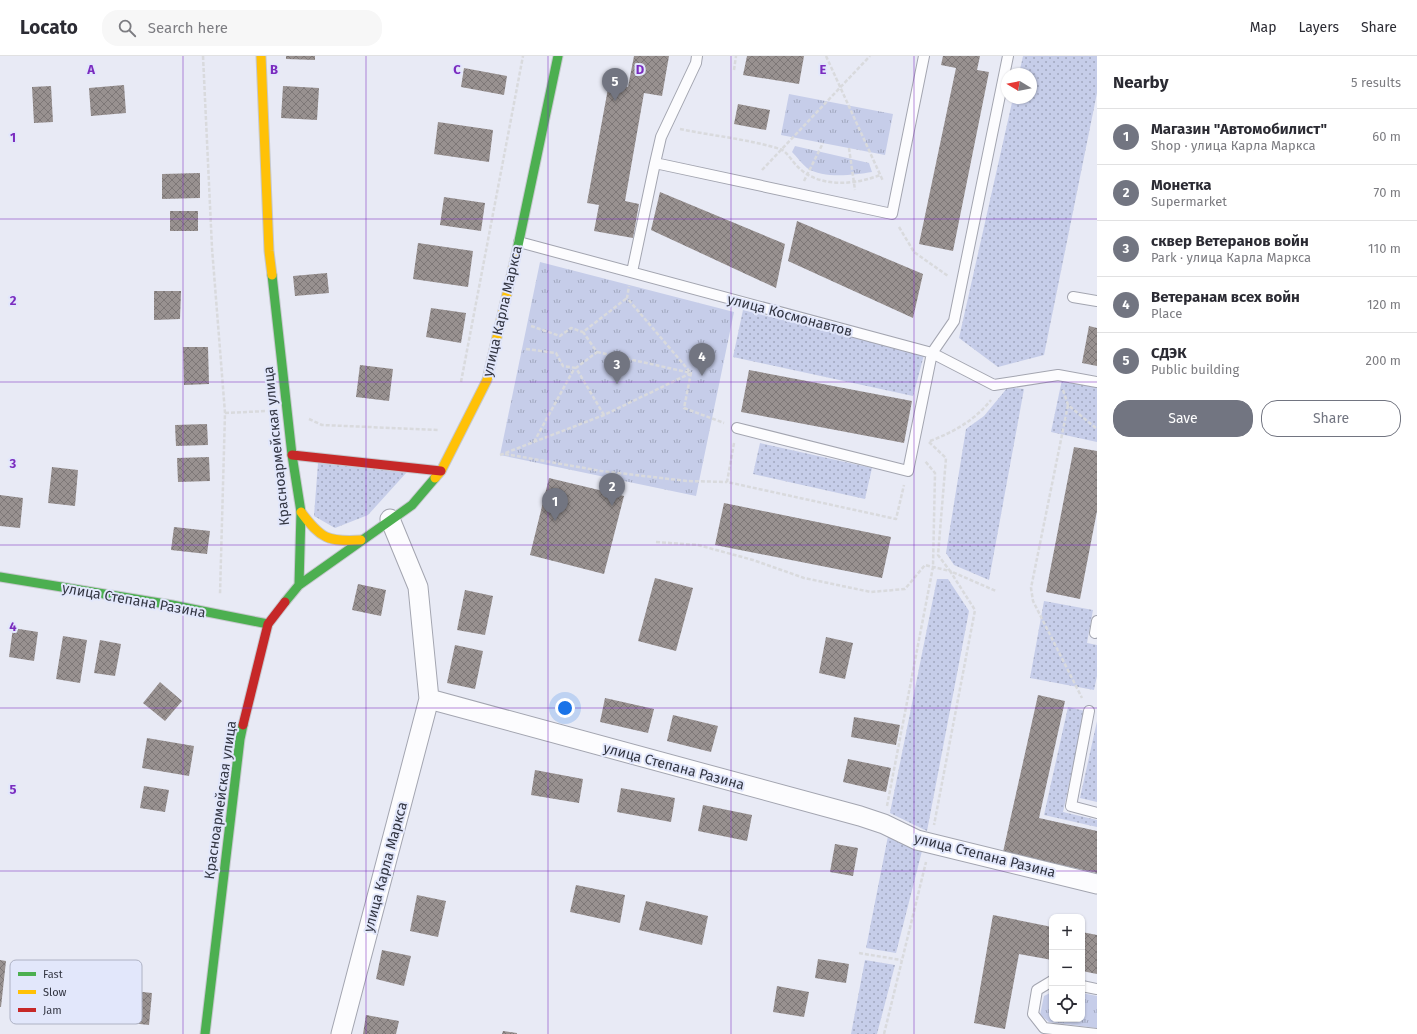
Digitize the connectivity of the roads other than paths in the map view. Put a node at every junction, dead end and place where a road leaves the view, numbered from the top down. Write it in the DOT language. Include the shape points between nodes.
graph roads {
  1 [pos="262,56"];
  2 [pos="558,56"];
  3 [pos="697,56"];
  4 [pos="924,56"];
  5 [pos="1008,56"];
  6 [pos="655,163"];
  7 [pos="519,242"];
  8 [pos="632,272"];
  9 [pos="1073,296"];
  10 [pos="1097,301"];
  11 [pos="932,353"];
  12 [pos="1097,382"];
  13 [pos="737,428"];
  14 [pos="292,455"];
  15 [pos="441,471"];
  16 [pos="300,512"];
  17 [pos="390,519"];
  18 [pos="361,540"];
  19 [pos="0,577"];
  20 [pos="299,585"];
  21 [pos="1097,621"];
  22 [pos="268,624"];
  23 [pos="1095,632"];
  24 [pos="429,699"];
  25 [pos="1089,710"];
  26 [pos="1097,813"];
  27 [pos="1097,884"];
  28 [pos="1049,983"];
  29 [pos="1085,987"];
  30 [pos="1097,989"];
  31 [pos="205,1034"];
  32 [pos="341,1034"];
  33 [pos="1097,1034"];
  1 -- 14 [label="main road, Красноармейская улица" via="269,251"];
  2 -- 7 [label="main road, улица Карла Маркса"];
  3 -- 6 [label="lane" via="661,137"];
  4 -- 6 [label="lane" via="892,214"];
  5 -- 11 [label="lane" via="954,321"];
  6 -- 8 [label="lane"];
  7 -- 8 [label="lane, улица Космонавтов"];
  7 -- 15 [label="main road, улица Карла Маркса" via="487,380"];
  8 -- 11 [label="lane, улица Космонавтов"];
  9 -- 10 [label="lane"];
  11 -- 12 [label="lane, улица Космонавтов" via="994,385 1058,375"];
  11 -- 13 [label="lane" via="908,471"];
  14 -- 15 [label="main road"];
  14 -- 16 [label="main road, Красноармейская улица"];
  15 -- 17 [label="main road, улица Карла Маркса" via="412,505"];
  16 -- 18 [label="main road" via="317,534 336,542"];
  16 -- 20 [label="main road, Красноармейская улица"];
  17 -- 18 [label="main road, улица Карла Маркса"];
  17 -- 24 [label="street" via="418,587"];
  18 -- 20 [label="main road, улица Карла Маркса"];
  19 -- 22 [label="main road, улица Степана Разина"];
  20 -- 22 [label="main road, Красноармейская улица"];
  21 -- 23 [label="lane"];
  22 -- 31 [label="main road, Красноармейская улица" via="240,739"];
  24 -- 27 [label="street, улица Степана Разина" via="884,824 917,840"];
  24 -- 32 [label="street, улица Карла Маркса"];
  25 -- 26 [label="lane" via="1071,806"];
  28 -- 33 [label="lane" via="1037,990 1033,1014 1044,1028"];
  29 -- 30 [label="lane"];
}
